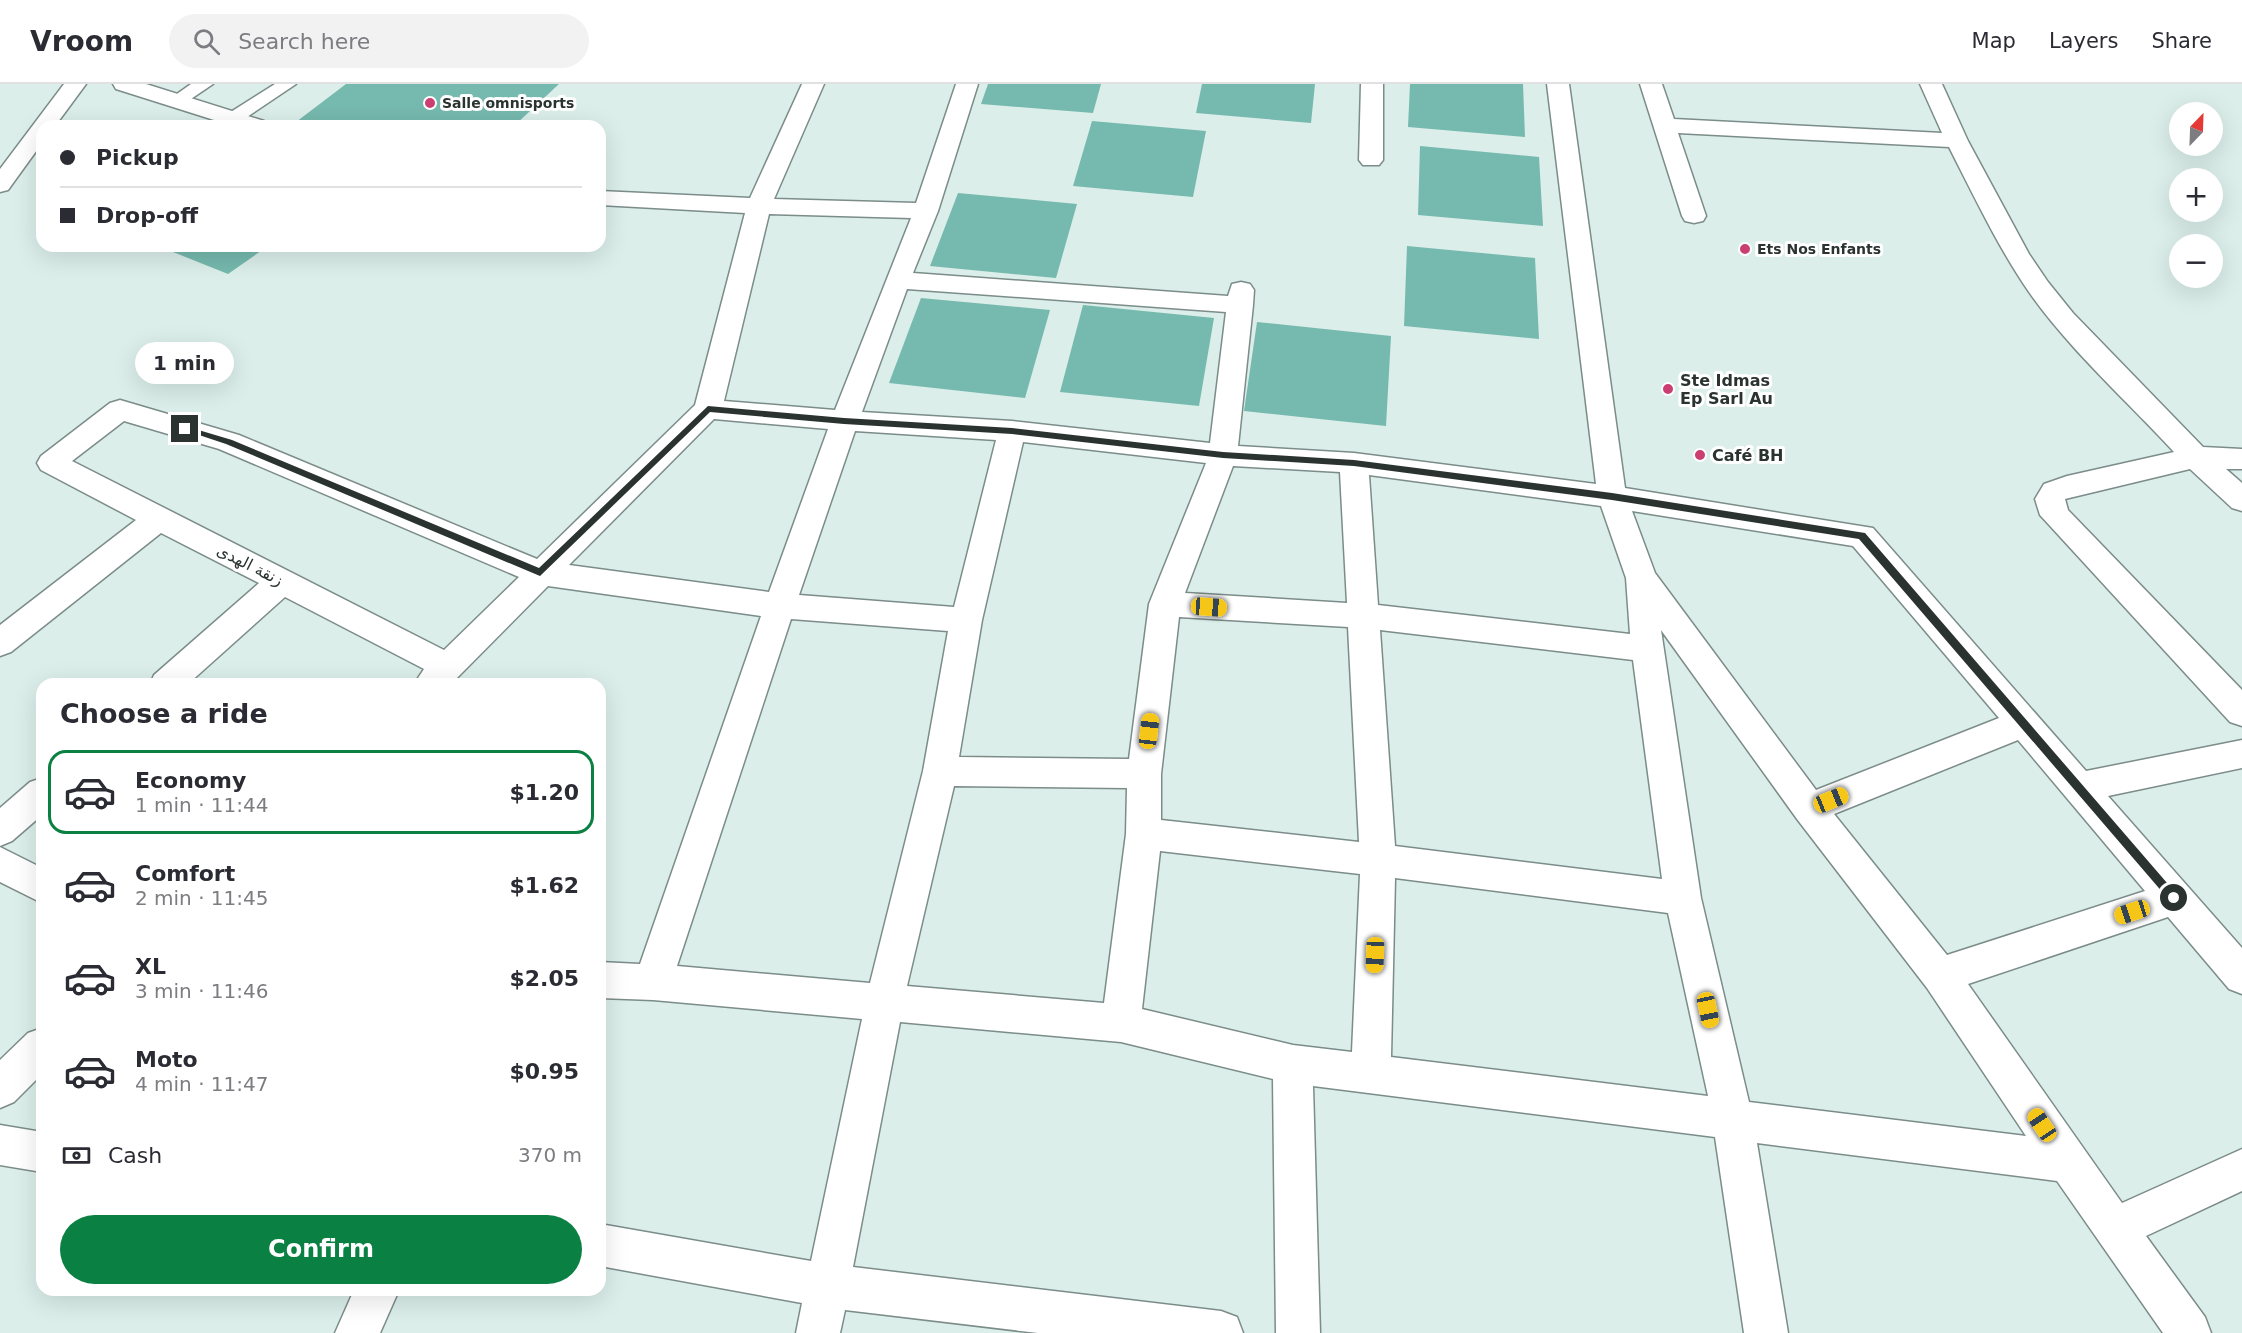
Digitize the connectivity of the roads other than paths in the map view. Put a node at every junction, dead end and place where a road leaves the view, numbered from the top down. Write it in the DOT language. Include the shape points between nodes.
graph roads {
  1 [pos="75,84"];
  2 [pos="124,84"];
  3 [pos="204,84"];
  4 [pos="287,84"];
  5 [pos="813,84"];
  6 [pos="968,84"];
  7 [pos="1372,84"];
  8 [pos="1558,84"];
  9 [pos="1651,84"];
  10 [pos="1931,84"];
  11 [pos="176,101"];
  12 [pos="232,119"];
  13 [pos="48,120"];
  14 [pos="235,120"];
  15 [pos="1664,125"];
  16 [pos="36,136"];
  17 [pos="1957,141"];
  18 [pos="1371,160"];
  19 [pos="0,185"];
  20 [pos="606,198"];
  21 [pos="759,206"];
  22 [pos="926,211"];
  23 [pos="1694,216"];
  24 [pos="897,280"];
  25 [pos="708,409"];
  26 [pos="844,421"];
  27 [pos="1012,431"];
  28 [pos="1223,455"];
  29 [pos="2196,457"];
  30 [pos="2242,459"];
  31 [pos="1354,463"];
  32 [pos="1612,497"];
  33 [pos="2242,500"];
  34 [pos="159,518"];
  35 [pos="540,573"];
  36 [pos="1641,578"];
  37 [pos="282,581"];
  38 [pos="1165,604"];
  39 [pos="780,606"];
  40 [pos="1363,616"];
  41 [pos="966,620"];
  42 [pos="0,643"];
  43 [pos="1647,649"];
  44 [pos="440,675"];
  45 [pos="173,678"];
  46 [pos="2242,712"];
  47 [pos="2024,723"];
  48 [pos="2242,754"];
  49 [pos="940,771"];
  50 [pos="1144,774"];
  51 [pos="2079,787"];
  52 [pos="36,798"];
  53 [pos="1809,808"];
  54 [pos="0,830"];
  55 [pos="1144,834"];
  56 [pos="1378,860"];
  57 [pos="0,863"];
  58 [pos="36,884"];
  59 [pos="1683,898"];
  60 [pos="2174,898"];
  61 [pos="1940,975"];
  62 [pos="2242,976"];
  63 [pos="606,980"];
  64 [pos="653,982"];
  65 [pos="884,1003"];
  66 [pos="1121,1023"];
  67 [pos="36,1053"];
  68 [pos="1293,1064"];
  69 [pos="1371,1074"];
  70 [pos="0,1088"];
  71 [pos="1733,1121"];
  72 [pos="0,1145"];
  73 [pos="36,1151"];
  74 [pos="2068,1162"];
  75 [pos="2242,1170"];
  76 [pos="2115,1228"];
  77 [pos="606,1246"];
  78 [pos="828,1286"];
  79 [pos="374,1296"];
  80 [pos="357,1333"];
  81 [pos="818,1333"];
  82 [pos="1221,1333"];
  83 [pos="1298,1333"];
  84 [pos="1766,1333"];
  85 [pos="2190,1333"];
  1 -- 13 [label="street"];
  2 -- 11 [label="street"];
  3 -- 11 [label="lane"];
  4 -- 12 [label="lane"];
  5 -- 21 [label="street"];
  6 -- 22 [label="street"];
  7 -- 18 [label="street"];
  8 -- 32 [label="street"];
  9 -- 15 [label="street"];
  10 -- 17 [label="street"];
  11 -- 12 [label="street"];
  12 -- 14 [label="street"];
  15 -- 17 [label="street"];
  15 -- 23 [label="street"];
  16 -- 19 [label="street"];
  17 -- 29 [label="street" via="2039,288"];
  20 -- 21 [label="street"];
  21 -- 22 [label="street"];
  21 -- 25 [label="street"];
  22 -- 24 [label="street"];
  24 -- 26 [label="street"];
  24 -- 28 [label="street" via="1240,297"];
  25 -- 26 [label="street"];
  25 -- 35 [label="street"];
  26 -- 27 [label="street"];
  26 -- 39 [label="street"];
  27 -- 28 [label="street"];
  27 -- 41 [label="street"];
  28 -- 31 [label="street"];
  28 -- 38 [label="street"];
  29 -- 30 [label="street"];
  29 -- 33 [label="street"];
  29 -- 46 [label="street" via="2067,487 2054,492 2051,506 2055,515"];
  31 -- 32 [label="street"];
  31 -- 40 [label="street"];
  32 -- 36 [label="street"];
  32 -- 47 [label="street" via="1862,536"];
  34 -- 35 [label="street, زنقة الهدى" via="51,463 120,410 229,442"];
  34 -- 37 [label="street, زنقة الهدى"];
  34 -- 42 [label="street"];
  35 -- 39 [label="street"];
  35 -- 44 [label="street"];
  36 -- 43 [label="street"];
  36 -- 53 [label="street"];
  37 -- 44 [label="street, زنقة الهدى"];
  37 -- 45 [label="street"];
  38 -- 40 [label="street"];
  38 -- 50 [label="street"];
  39 -- 41 [label="street"];
  39 -- 64 [label="street"];
  40 -- 43 [label="street"];
  40 -- 56 [label="street"];
  41 -- 49 [label="street"];
  43 -- 59 [label="street"];
  47 -- 51 [label="street"];
  47 -- 53 [label="street"];
  48 -- 51 [label="street"];
  49 -- 50 [label="street"];
  49 -- 65 [label="street"];
  50 -- 55 [label="street"];
  51 -- 60 [label="street"];
  52 -- 54 [label="street"];
  53 -- 61 [label="street"];
  55 -- 56 [label="street"];
  55 -- 66 [label="street"];
  56 -- 59 [label="street"];
  56 -- 69 [label="street"];
  57 -- 58 [label="street"];
  59 -- 71 [label="street"];
  60 -- 61 [label="street"];
  60 -- 62 [label="street"];
  61 -- 74 [label="street"];
  63 -- 64 [label="street"];
  64 -- 65 [label="street"];
  65 -- 66 [label="street"];
  65 -- 78 [label="street"];
  66 -- 68 [label="street"];
  67 -- 70 [label="street"];
  68 -- 69 [label="street"];
  68 -- 83 [label="street"];
  69 -- 71 [label="street"];
  71 -- 74 [label="street"];
  71 -- 84 [label="street"];
  72 -- 73 [label="street"];
  74 -- 76 [label="street"];
  75 -- 76 [label="street"];
  76 -- 85 [label="street"];
  77 -- 78 [label="street"];
  78 -- 81 [label="street"];
  78 -- 82 [label="street"];
  79 -- 80 [label="street"];
}
